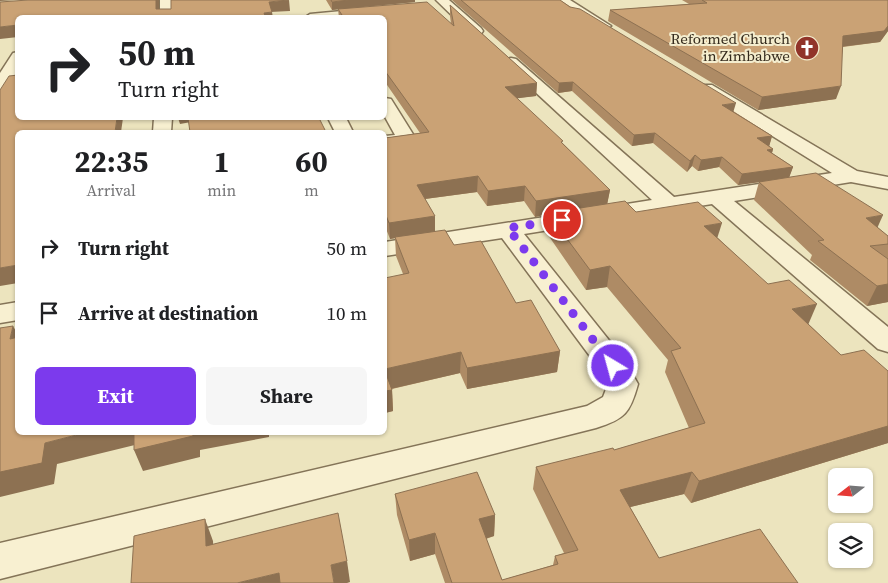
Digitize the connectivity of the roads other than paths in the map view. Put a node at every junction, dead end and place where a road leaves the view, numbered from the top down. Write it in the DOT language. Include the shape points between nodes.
graph roads {
  1 [pos="166,0"];
  2 [pos="562,0"];
  3 [pos="439,4"];
  4 [pos="389,10"];
  5 [pos="166,15"];
  6 [pos="348,15"];
  7 [pos="622,36"];
  8 [pos="15,47"];
  9 [pos="690,78"];
  10 [pos="0,86"];
  11 [pos="387,106"];
  12 [pos="387,142"];
  13 [pos="851,176"];
  14 [pos="888,183"];
  15 [pos="715,196"];
  16 [pos="668,204"];
  17 [pos="508,228"];
  18 [pos="387,249"];
  19 [pos="15,312"];
  20 [pos="0,314"];
  21 [pos="888,342"];
  22 [pos="0,561"];
  1 -- 5 [label="street"];
  2 -- 7 [label="street"];
  3 -- 16 [label="street" via="496,48"];
  4 -- 6 [label="street"];
  8 -- 10 [label="street"];
  9 -- 13 [label="street"];
  11 -- 12 [label="street" via="407,139"];
  13 -- 14 [label="street"];
  13 -- 15 [label="street"];
  15 -- 16 [label="street"];
  15 -- 21 [label="street"];
  16 -- 17 [label="street"];
  17 -- 18 [label="street"];
  17 -- 22 [label="street" via="613,366 623,384 618,404 596,416"];
  19 -- 20 [label="street"];
}
